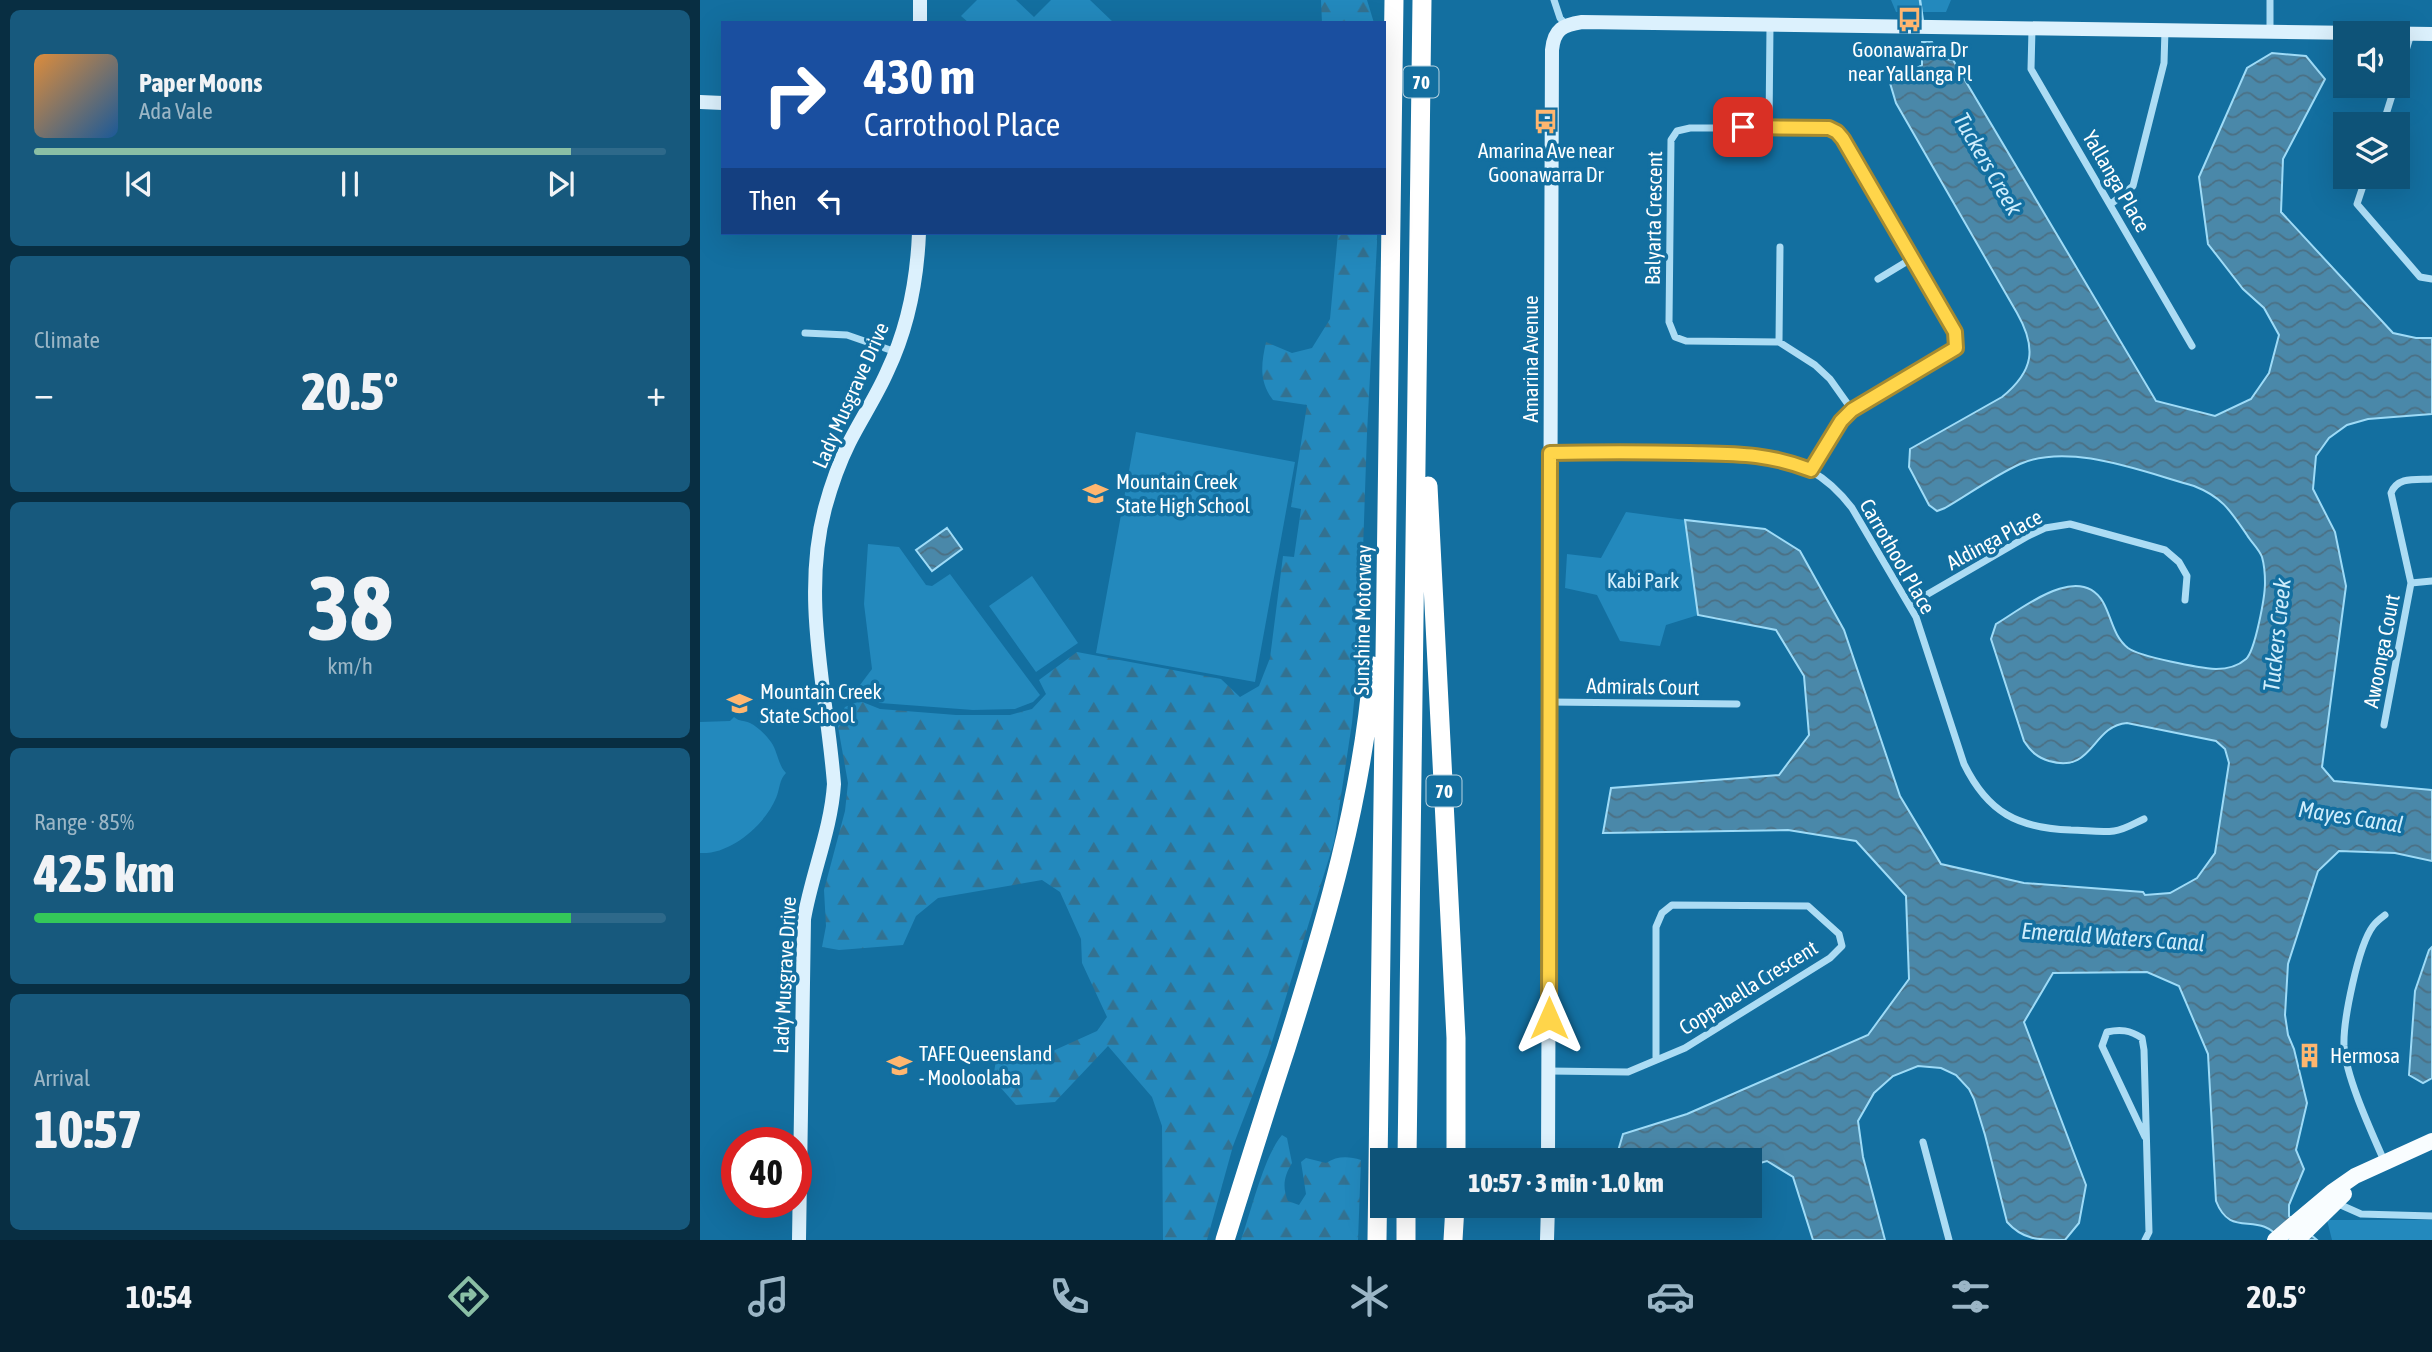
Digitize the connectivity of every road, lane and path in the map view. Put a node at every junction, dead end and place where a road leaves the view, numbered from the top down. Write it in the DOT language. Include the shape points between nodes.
graph roads {
  1 [pos="920,0"];
  2 [pos="1394,0"];
  3 [pos="1422,0"];
  4 [pos="1554,0"];
  5 [pos="2270,0"];
  6 [pos="920,21"];
  7 [pos="1566,25"];
  8 [pos="1770,26"];
  9 [pos="2032,28"];
  10 [pos="2165,30"];
  11 [pos="2270,31"];
  12 [pos="2412,33"];
  13 [pos="2432,34"];
  14 [pos="2410,39"];
  15 [pos="700,102"];
  16 [pos="721,103"];
  17 [pos="1769,127"];
  18 [pos="2362,189"];
  19 [pos="2111,204"];
  20 [pos="919,235"];
  21 [pos="1780,247"];
  22 [pos="1911,259"];
  23 [pos="1878,279"];
  24 [pos="2432,279"];
  25 [pos="805,333"];
  26 [pos="1779,342"];
  27 [pos="2192,346"];
  28 [pos="896,352"];
  29 [pos="1852,410"];
  30 [pos="1417,424"];
  31 [pos="1550,453"];
  32 [pos="1811,470"];
  33 [pos="2432,478"];
  34 [pos="2432,581"];
  35 [pos="2411,583"];
  36 [pos="2185,600"];
  37 [pos="1385,601"];
  38 [pos="1909,605"];
  39 [pos="1549,702"];
  40 [pos="1737,704"];
  41 [pos="2384,725"];
  42 [pos="2144,819"];
  43 [pos="2385,915"];
  44 [pos="1656,1060"];
  45 [pos="1549,1071"];
  46 [pos="2145,1137"];
  47 [pos="2432,1141"];
  48 [pos="1923,1142"];
  49 [pos="1407,1148"];
  50 [pos="1456,1148"];
  51 [pos="1548,1148"];
  52 [pos="2379,1167"];
  53 [pos="2328,1202"];
  54 [pos="2432,1216"];
  55 [pos="1406,1218"];
  56 [pos="1454,1218"];
  57 [pos="1548,1218"];
  58 [pos="2302,1230"];
  59 [pos="799,1240"];
  60 [pos="1225,1240"];
  61 [pos="1377,1240"];
  62 [pos="1406,1240"];
  63 [pos="1453,1240"];
  64 [pos="1547,1240"];
  65 [pos="1949,1240"];
  66 [pos="2145,1240"];
  67 [pos="2275,1240"];
  1 -- 6 [label="street"];
  2 -- 37 [label="highway, Sunshine Motorway / 70"];
  3 -- 30 [label="highway, 70"];
  4 -- 7 [label="street"];
  5 -- 11 [label="street"];
  7 -- 8 [label="street"];
  7 -- 31 [label="street, Amarina Avenue" via="1555,36 1552,50"];
  8 -- 9 [label="street"];
  8 -- 17 [label="street"];
  9 -- 10 [label="street"];
  9 -- 19 [label="street, Yallanga Place" via="2031,69"];
  10 -- 11 [label="street"];
  10 -- 19 [label="street" via="2164,63 2133,186"];
  11 -- 12 [label="street"];
  12 -- 13 [label="street"];
  12 -- 14 [label="street"];
  15 -- 16 [label="street"];
  17 -- 22 [label="street, Balyarta Crescent" via="1837,132"];
  17 -- 26 [label="street, Balyarta Crescent" via="1690,128 1677,131 1671,140 1669,322 1675,337 1686,341"];
  18 -- 24 [label="street" via="2357,204 2420,277"];
  19 -- 27 [label="street, Yallanga Place"];
  20 -- 28 [label="street, Lady Musgrave Drive" via="915,280"];
  21 -- 26 [label="street"];
  22 -- 23 [label="street"];
  22 -- 29 [label="street, Balyarta Crescent" via="1955,332 1956,348"];
  25 -- 28 [label="street" via="847,335"];
  26 -- 29 [label="street" via="1815,365"];
  28 -- 59 [label="street, Lady Musgrave Drive" via="835,478 817,556 816,610 834,784 832,811 809,885 804,919"];
  29 -- 32 [label="street, Balyarta Crescent"];
  30 -- 49 [label="highway"];
  30 -- 50 [label="highway, 70" via="1425,438 1456,1038"];
  31 -- 32 [label="street, Carrothool Place" via="1756,455"];
  31 -- 39 [label="street, Amarina Avenue"];
  32 -- 38 [label="street, Carrothool Place" via="1852,508"];
  33 -- 35 [label="street" via="2400,481 2391,493"];
  34 -- 35 [label="street"];
  35 -- 41 [label="street, Awoonga Court"];
  36 -- 38 [label="street, Aldinga Place" via="2187,576 2165,550 2070,524 2028,536"];
  37 -- 60 [label="highway, 70" via="1377,617 1365,740 1340,868"];
  37 -- 61 [label="highway, Sunshine Motorway"];
  38 -- 42 [label="street, Carrothool Place" via="1964,764 1973,784 1996,808 2024,824 2048,829 2116,831"];
  39 -- 40 [label="street, Admirals Court"];
  39 -- 45 [label="street, Amarina Avenue"];
  43 -- 52 [label="street" via="2372,926 2354,974 2344,1045"];
  44 -- 44 [label="street, Coppabella Crescent" via="1656,927 1672,905 1808,906 1839,934 1842,946 1830,958 1685,1048"];
  44 -- 45 [label="street, Coppabella Crescent" via="1628,1072"];
  45 -- 51 [label="street, Amarina Avenue"];
  46 -- 46 [label="street" via="2102,1046 2107,1032 2119,1029 2141,1038"];
  46 -- 66 [label="street" via="2149,1232"];
  47 -- 52 [label="main road"];
  48 -- 65 [label="street"];
  52 -- 53 [label="main road"];
  53 -- 54 [label="street" via="2361,1214"];
  53 -- 58 [label="main road"];
  55 -- 62 [label="highway"];
  56 -- 63 [label="highway"];
  57 -- 64 [label="street"];
  58 -- 67 [label="main road"];
}
